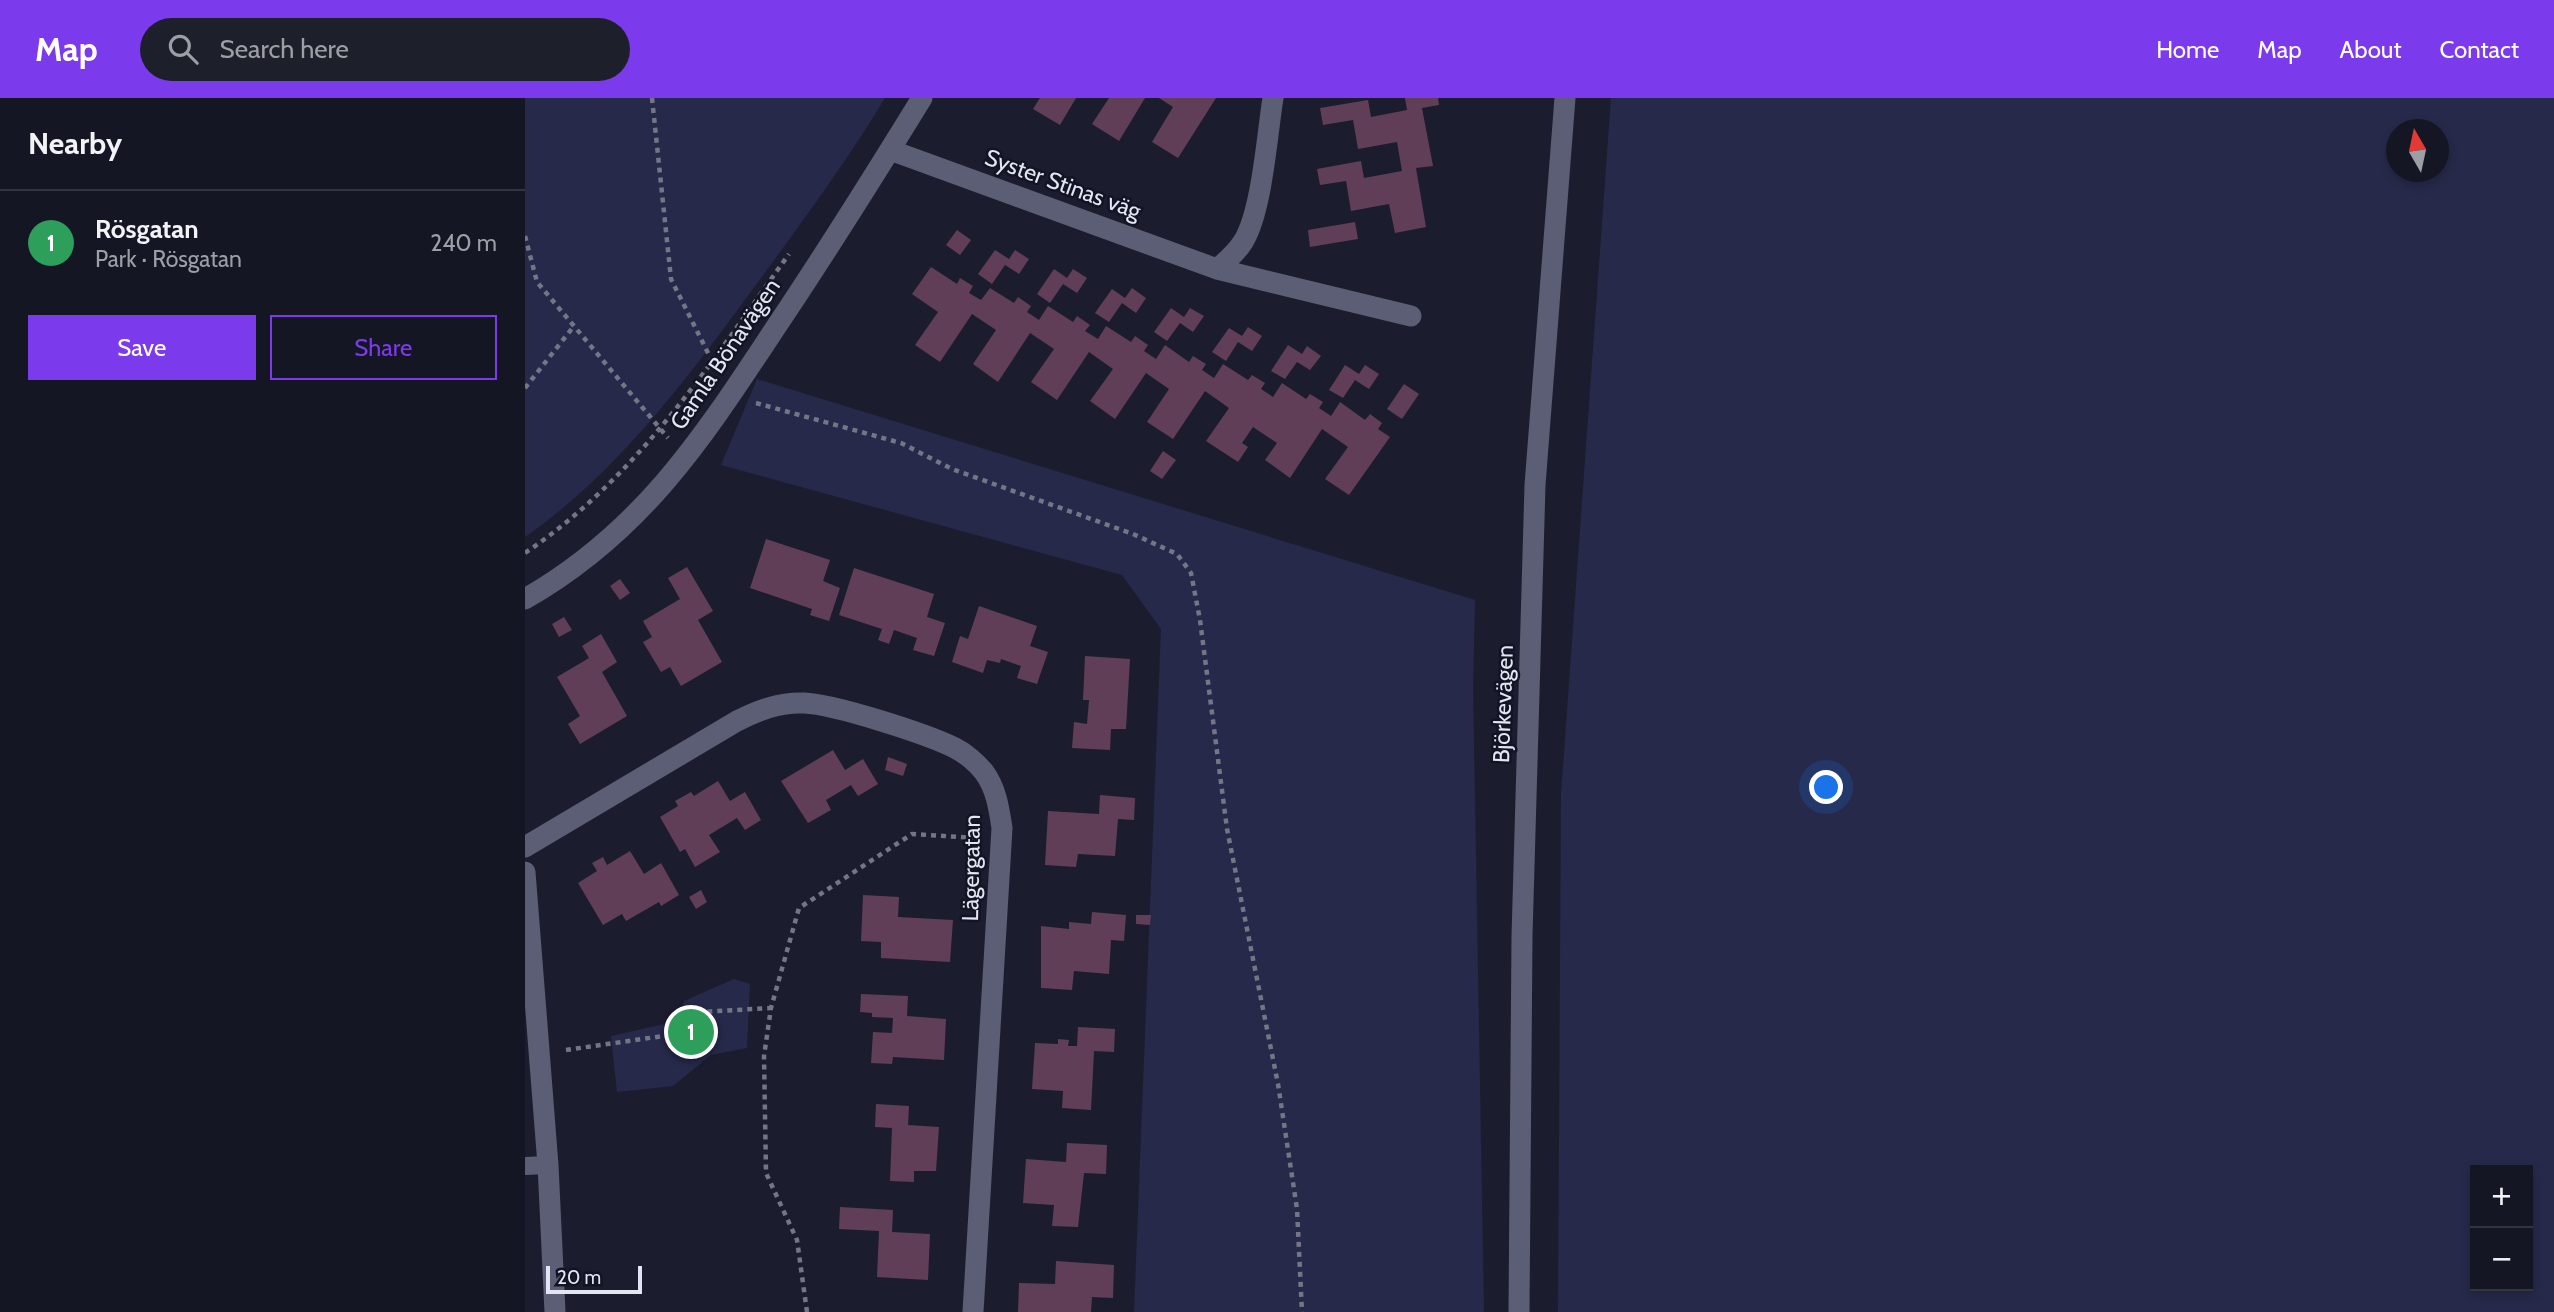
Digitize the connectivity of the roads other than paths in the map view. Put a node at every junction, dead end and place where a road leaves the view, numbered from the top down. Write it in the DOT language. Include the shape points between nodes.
graph roads {
  1 [pos="922,98"];
  2 [pos="1273,98"];
  3 [pos="1565,98"];
  4 [pos="890,150"];
  5 [pos="1217,268"];
  6 [pos="1411,316"];
  7 [pos="525,599"];
  8 [pos="525,847"];
  9 [pos="525,872"];
  10 [pos="548,1165"];
  11 [pos="525,1166"];
  12 [pos="555,1312"];
  13 [pos="972,1312"];
  14 [pos="1519,1312"];
  1 -- 4 [label="street, Gamla Bönavägen"];
  2 -- 5 [label="street" via="1252,218 1245,239"];
  3 -- 14 [label="street, Björkevägen" via="1535,485 1522,936"];
  4 -- 5 [label="street, Syster Stinas väg"];
  4 -- 7 [label="street, Gamla Bönavägen" via="685,460 607,542 576,568"];
  5 -- 6 [label="street, Syster Stinas väg"];
  8 -- 13 [label="street, Lägergatan" via="760,709 820,704 957,749 984,772 999,806 1001,839"];
  9 -- 10 [label="street"];
  10 -- 11 [label="lane"];
  10 -- 12 [label="street"];
}
